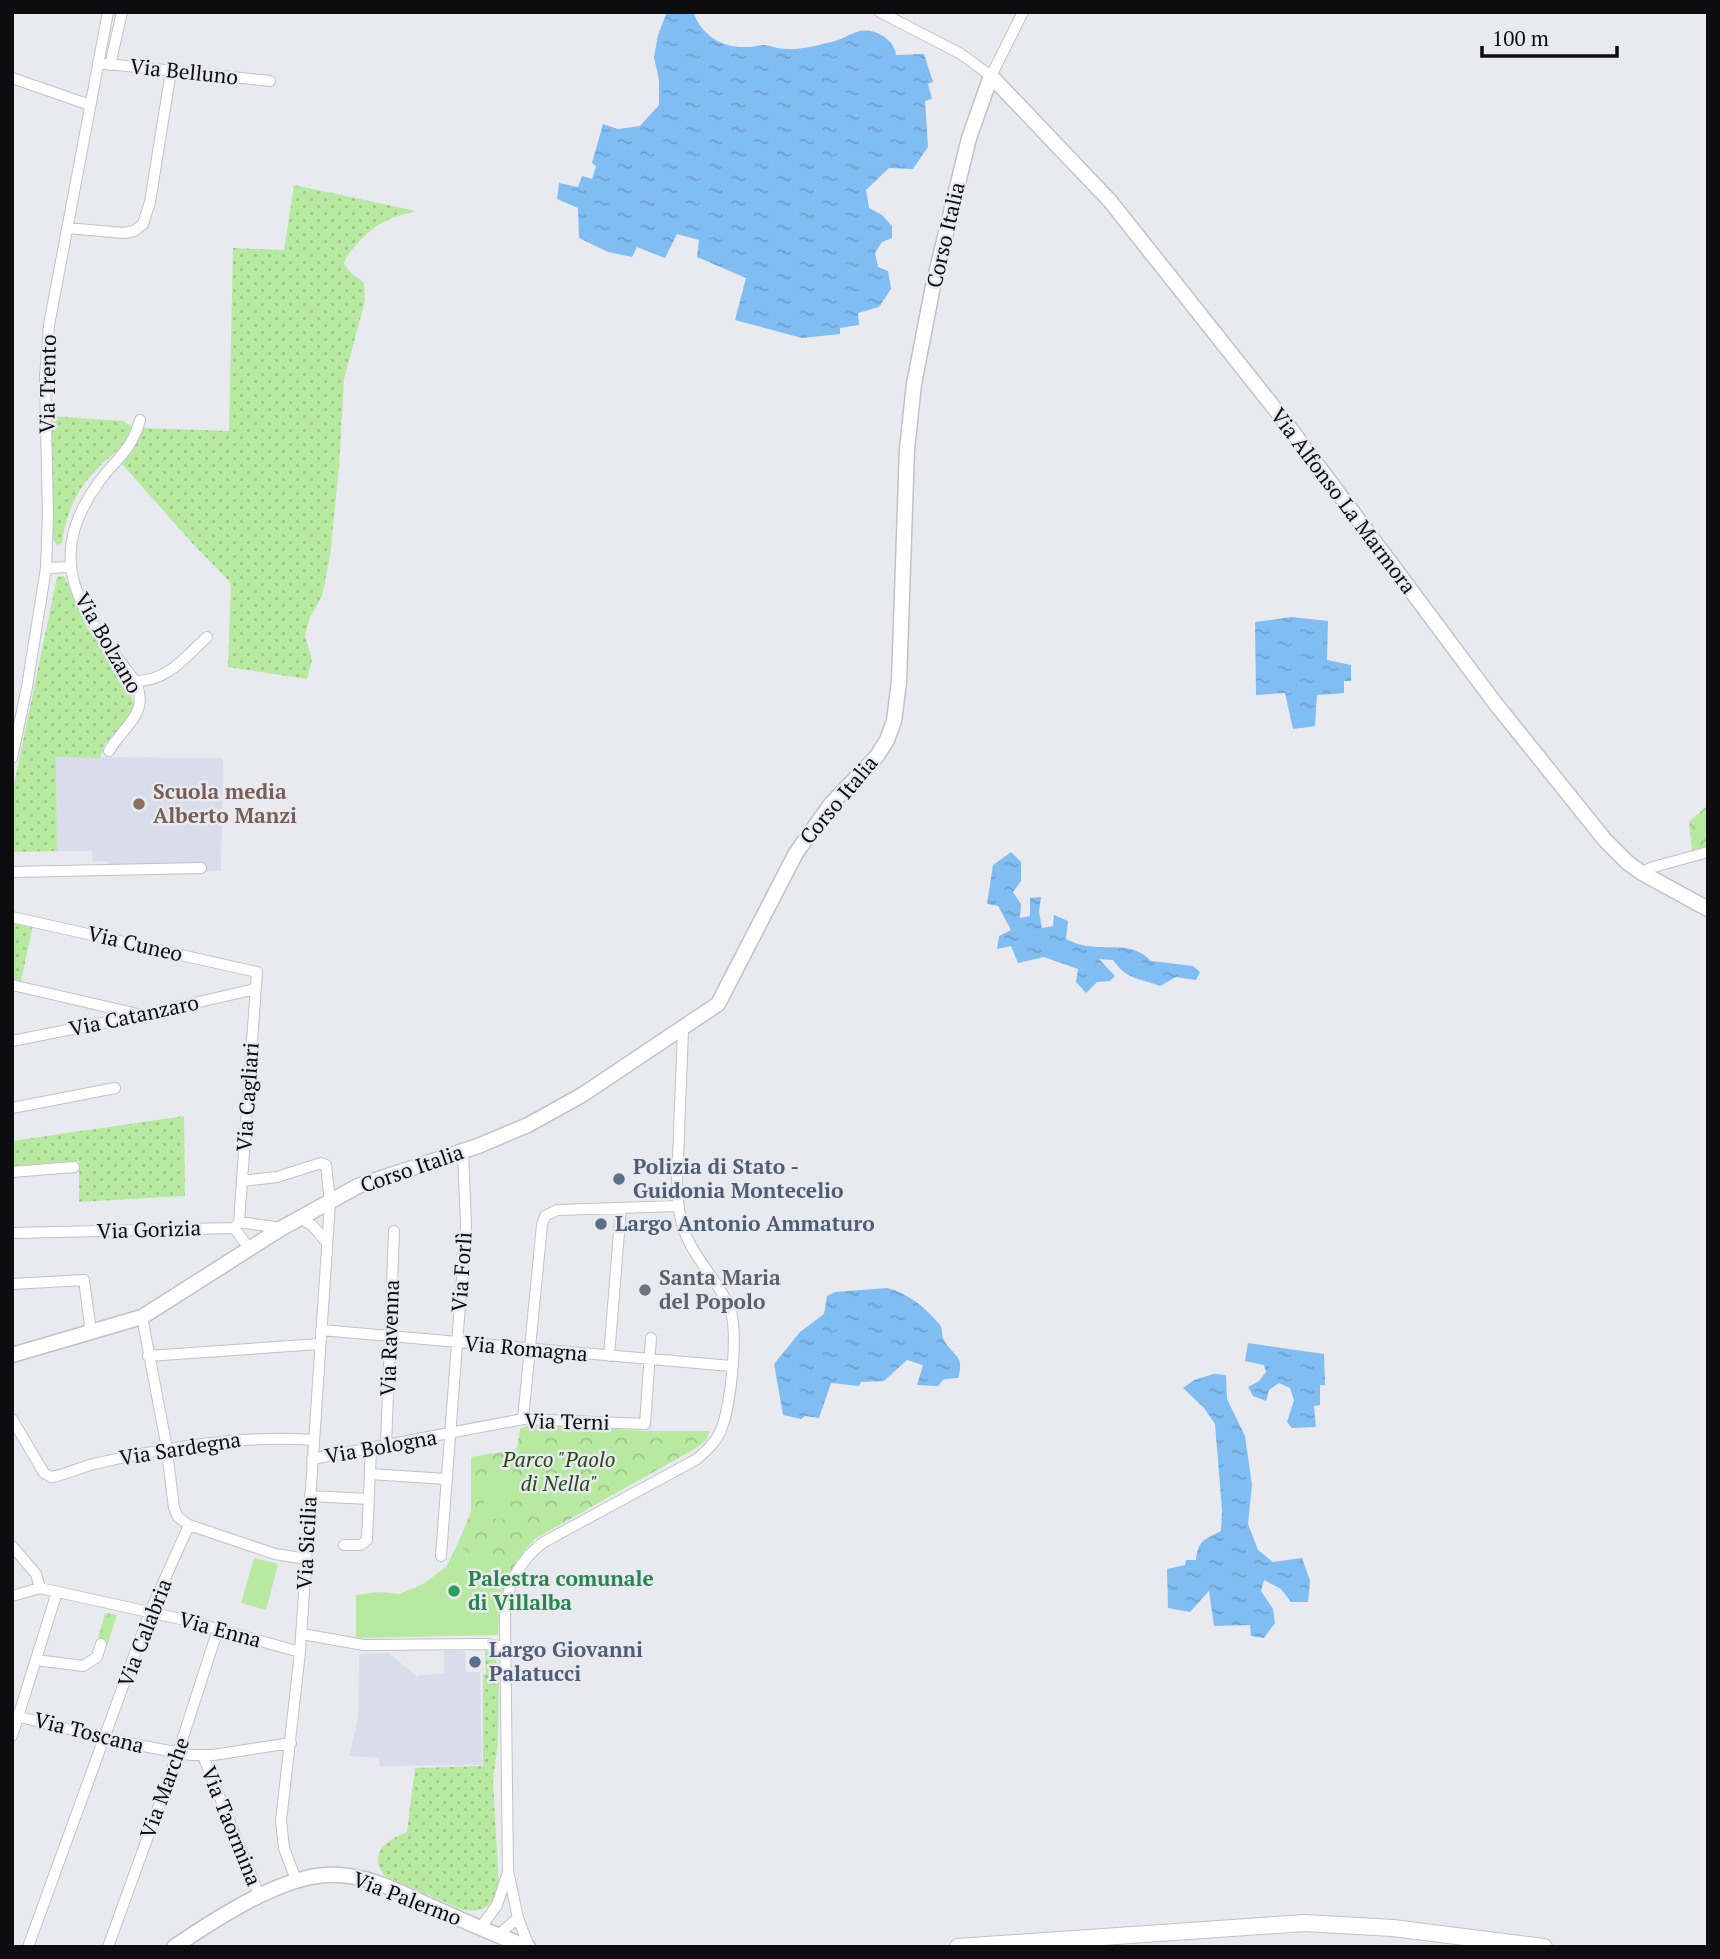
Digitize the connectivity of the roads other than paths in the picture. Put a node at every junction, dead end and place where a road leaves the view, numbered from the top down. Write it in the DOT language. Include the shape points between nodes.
graph roads {
  1 [pos="108,12"];
  2 [pos="122,12"];
  3 [pos="880,12"];
  4 [pos="1023,12"];
  5 [pos="98,63"];
  6 [pos="110,65"];
  7 [pos="171,71"];
  8 [pos="991,76"];
  9 [pos="12,78"];
  10 [pos="270,80"];
  11 [pos="90,105"];
  12 [pos="66,228"];
  13 [pos="141,421"];
  14 [pos="70,567"];
  15 [pos="46,568"];
  16 [pos="207,637"];
  17 [pos="135,681"];
  18 [pos="109,751"];
  19 [pos="12,758"];
  20 [pos="1708,852"];
  21 [pos="201,867"];
  22 [pos="12,872"];
  23 [pos="1642,873"];
  24 [pos="1708,909"];
  25 [pos="12,917"];
  26 [pos="257,972"];
  27 [pos="12,985"];
  28 [pos="255,989"];
  29 [pos="142,1015"];
  30 [pos="683,1028"];
  31 [pos="12,1041"];
  32 [pos="115,1088"];
  33 [pos="12,1108"];
  34 [pos="463,1152"];
  35 [pos="74,1167"];
  36 [pos="12,1172"];
  37 [pos="242,1181"];
  38 [pos="330,1203"];
  39 [pos="678,1206"];
  40 [pos="621,1208"];
  41 [pos="300,1218"];
  42 [pos="236,1225"];
  43 [pos="282,1228"];
  44 [pos="394,1231"];
  45 [pos="12,1233"];
  46 [pos="327,1244"];
  47 [pos="249,1248"];
  48 [pos="12,1284"];
  49 [pos="142,1317"];
  50 [pos="321,1330"];
  51 [pos="91,1332"];
  52 [pos="390,1336"];
  53 [pos="651,1338"];
  54 [pos="457,1342"];
  55 [pos="320,1343"];
  56 [pos="529,1349"];
  57 [pos="12,1355"];
  58 [pos="148,1356"];
  59 [pos="609,1356"];
  60 [pos="649,1360"];
  61 [pos="732,1366"];
  62 [pos="12,1419"];
  63 [pos="523,1419"];
  64 [pos="16,1435"];
  65 [pos="449,1435"];
  66 [pos="313,1440"];
  67 [pos="386,1445"];
  68 [pos="371,1448"];
  69 [pos="167,1449"];
  70 [pos="312,1459"];
  71 [pos="370,1475"];
  72 [pos="446,1479"];
  73 [pos="310,1496"];
  74 [pos="369,1499"];
  75 [pos="189,1525"];
  76 [pos="344,1545"];
  77 [pos="12,1546"];
  78 [pos="441,1556"];
  79 [pos="307,1559"];
  80 [pos="40,1588"];
  81 [pos="57,1592"];
  82 [pos="12,1595"];
  83 [pos="150,1612"];
  84 [pos="218,1629"];
  85 [pos="302,1634"];
  86 [pos="101,1644"];
  87 [pos="505,1647"];
  88 [pos="300,1652"];
  89 [pos="36,1660"];
  90 [pos="15,1715"];
  91 [pos="12,1736"];
  92 [pos="105,1738"];
  93 [pos="290,1743"];
  94 [pos="178,1753"];
  95 [pos="202,1756"];
  96 [pos="508,1871"];
  97 [pos="296,1881"];
  98 [pos="260,1897"];
  99 [pos="518,1918"];
  100 [pos="481,1927"];
  101 [pos="498,1935"];
  102 [pos="29,1947"];
  103 [pos="108,1947"];
  104 [pos="174,1947"];
  105 [pos="528,1947"];
  106 [pos="958,1947"];
  107 [pos="1544,1947"];
  1 -- 5 [label="street, Via Trento"];
  2 -- 6 [label="street"];
  3 -- 8 [label="street" via="961,54"];
  4 -- 8 [label="street"];
  5 -- 6 [label="street, Via Belluno"];
  5 -- 11 [label="street, Via Trento"];
  6 -- 7 [label="street, Via Belluno"];
  7 -- 10 [label="street, Via Belluno"];
  7 -- 12 [label="street" via="143,223 124,233"];
  8 -- 23 [label="street, Via Alfonso La Marmora" via="1118,212 1283,419 1495,703 1605,840"];
  8 -- 30 [label="street, Corso Italia" via="969,138 914,384 907,449 900,682 892,727 877,756 831,804 796,853 721,1001"];
  9 -- 11 [label="street"];
  11 -- 12 [label="street, Via Trento"];
  12 -- 15 [label="street, Via Trento" via="46,363"];
  13 -- 14 [label="street, Via Bolzano" via="130,446 99,482 83,510 72,542"];
  14 -- 15 [label="street"];
  14 -- 17 [label="street, Via Bolzano" via="87,615"];
  15 -- 19 [label="street, Via Trento"];
  16 -- 17 [label="street" via="161,677"];
  17 -- 18 [label="street, Via Bolzano" via="141,699 138,712"];
  20 -- 23 [label="street"];
  21 -- 22 [label="street"];
  23 -- 24 [label="street, Via Alfonso La Marmora"];
  25 -- 26 [label="street, Via Cuneo"];
  26 -- 28 [label="street, Via Cagliari"];
  27 -- 29 [label="street"];
  28 -- 29 [label="street, Via Catanzaro"];
  28 -- 37 [label="street, Via Cagliari"];
  29 -- 31 [label="street, Via Catanzaro"];
  30 -- 34 [label="street, Corso Italia" via="552,1113"];
  30 -- 39 [label="street"];
  32 -- 33 [label="street"];
  34 -- 38 [label="street, Corso Italia" via="367,1182"];
  34 -- 54 [label="street, Via Forlì" via="466,1225"];
  35 -- 36 [label="street"];
  37 -- 38 [label="street, Via Sicilia" via="278,1177 323,1163"];
  37 -- 42 [label="street, Via Cagliari"];
  38 -- 41 [label="street, Corso Italia"];
  38 -- 46 [label="street, Via Sicilia"];
  39 -- 40 [label="street"];
  39 -- 61 [label="street" via="690,1246 731,1311"];
  40 -- 56 [label="street" via="554,1211 545,1216"];
  40 -- 59 [label="street"];
  41 -- 43 [label="street, Corso Italia"];
  41 -- 46 [label="street"];
  42 -- 43 [label="street, Via Gorizia"];
  42 -- 45 [label="street, Via Gorizia"];
  42 -- 47 [label="street"];
  43 -- 47 [label="street, Corso Italia"];
  44 -- 52 [label="street, Via Ravenna"];
  46 -- 50 [label="street, Via Sicilia"];
  47 -- 49 [label="street, Corso Italia"];
  48 -- 51 [label="street" via="84,1280"];
  49 -- 51 [label="street, Corso Italia"];
  49 -- 58 [label="street"];
  50 -- 52 [label="street, Via Romagna"];
  50 -- 55 [label="street, Via Sicilia"];
  51 -- 57 [label="street, Corso Italia"];
  52 -- 54 [label="street, Via Romagna"];
  52 -- 67 [label="street, Via Ravenna"];
  53 -- 60 [label="street"];
  54 -- 56 [label="street, Via Romagna"];
  54 -- 65 [label="street, Via Forlì"];
  55 -- 58 [label="street"];
  55 -- 66 [label="street, Via Sicilia"];
  56 -- 59 [label="street, Via Romagna"];
  56 -- 63 [label="street"];
  58 -- 69 [label="street"];
  59 -- 60 [label="street, Via Romagna"];
  60 -- 61 [label="street, Via Romagna"];
  60 -- 63 [label="street, Via Terni" via="645,1424"];
  61 -- 87 [label="street" via="723,1425 707,1450 690,1464 549,1538 524,1560 508,1591"];
  62 -- 64 [label="street"];
  63 -- 65 [label="street, Via Terni"];
  64 -- 69 [label="street, Via Sardegna" via="49,1477"];
  65 -- 67 [label="street, Via Bologna"];
  65 -- 72 [label="street, Via Forlì"];
  66 -- 69 [label="street, Via Sardegna" via="253,1438"];
  66 -- 70 [label="street, Via Sicilia"];
  67 -- 68 [label="street, Via Bologna"];
  68 -- 70 [label="street, Via Bologna"];
  68 -- 71 [label="street"];
  69 -- 75 [label="street" via="175,1511"];
  70 -- 73 [label="street, Via Sicilia"];
  71 -- 72 [label="street"];
  71 -- 74 [label="street"];
  72 -- 78 [label="street, Via Forlì"];
  73 -- 74 [label="street"];
  73 -- 79 [label="street, Via Sicilia"];
  74 -- 76 [label="street" via="366,1542"];
  75 -- 79 [label="street" via="275,1555"];
  75 -- 83 [label="street, Via Calabria"];
  77 -- 80 [label="street" via="36,1574"];
  79 -- 85 [label="street, Via Sicilia"];
  80 -- 81 [label="street, Via Enna"];
  80 -- 82 [label="street"];
  81 -- 83 [label="street, Via Enna"];
  81 -- 89 [label="street"];
  83 -- 84 [label="street, Via Enna"];
  83 -- 92 [label="street, Via Calabria"];
  84 -- 88 [label="street, Via Enna"];
  84 -- 94 [label="street, Via Marche"];
  85 -- 87 [label="street" via="365,1645"];
  85 -- 88 [label="street, Via Sicilia"];
  86 -- 89 [label="street" via="97,1657 83,1666"];
  87 -- 96 [label="street"];
  88 -- 93 [label="street, Via Sicilia"];
  89 -- 90 [label="street"];
  90 -- 91 [label="street"];
  90 -- 92 [label="street, Via Toscana"];
  92 -- 94 [label="street, Via Toscana"];
  92 -- 102 [label="street, Via Calabria"];
  93 -- 95 [label="street, Via Toscana"];
  93 -- 97 [label="street, Via Sicilia" via="281,1826"];
  94 -- 95 [label="street, Via Toscana"];
  94 -- 103 [label="street, Via Marche"];
  95 -- 98 [label="street, Via Taormina"];
  96 -- 99 [label="street"];
  96 -- 100 [label="street" via="498,1905"];
  97 -- 98 [label="street, Via Palermo"];
  97 -- 100 [label="street, Via Palermo" via="330,1874 361,1878"];
  98 -- 104 [label="street, Via Palermo"];
  99 -- 101 [label="street"];
  99 -- 105 [label="street"];
  100 -- 101 [label="street, Via Palermo"];
  101 -- 105 [label="street, Via Palermo"];
  106 -- 107 [label="main road" via="1304,1923 1393,1927"];
}
